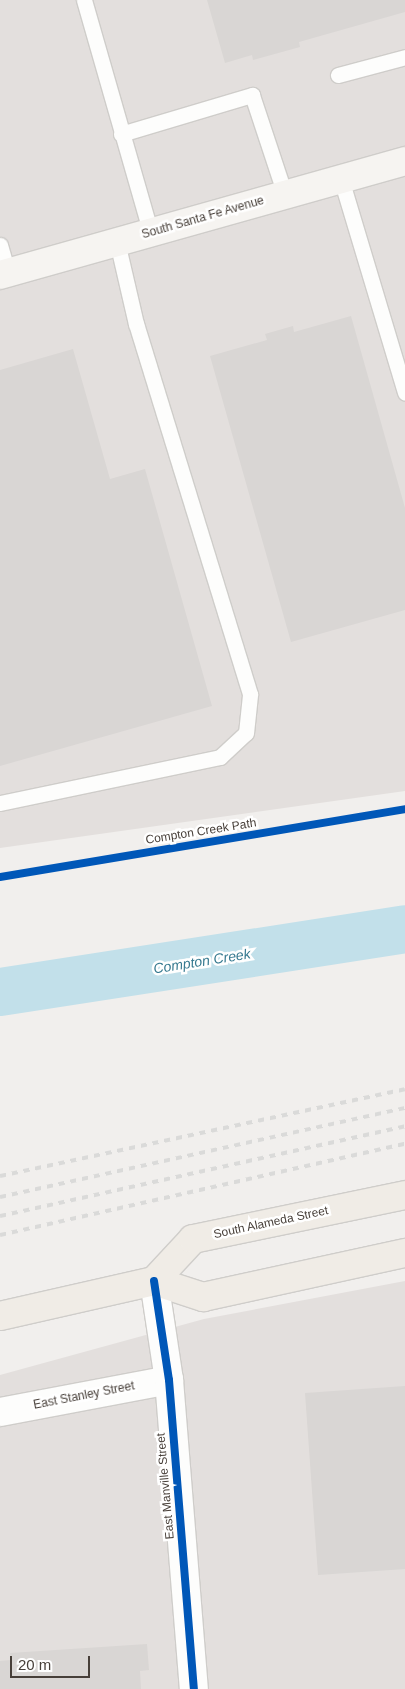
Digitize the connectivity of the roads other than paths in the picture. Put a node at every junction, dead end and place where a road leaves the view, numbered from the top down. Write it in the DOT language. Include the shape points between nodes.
graph roads {
  1 [pos="84,0"];
  2 [pos="405,57"];
  3 [pos="338,75"];
  4 [pos="121,134"];
  5 [pos="405,161"];
  6 [pos="341,179"];
  7 [pos="285,195"];
  8 [pos="151,233"];
  9 [pos="117,242"];
  10 [pos="0,246"];
  11 [pos="4,274"];
  12 [pos="405,393"];
  13 [pos="0,803"];
  14 [pos="405,1195"];
  15 [pos="405,1253"];
  16 [pos="154,1281"];
  17 [pos="0,1316"];
  18 [pos="168,1380"];
  19 [pos="0,1412"];
  20 [pos="194,1689"];
  1 -- 4 [label="lane"];
  2 -- 3 [label="lane"];
  4 -- 7 [label="lane" via="252,96"];
  4 -- 8 [label="lane"];
  5 -- 6 [label="main road, South Santa Fe Avenue"];
  6 -- 7 [label="main road, South Santa Fe Avenue"];
  6 -- 12 [label="lane"];
  7 -- 8 [label="main road, South Santa Fe Avenue"];
  8 -- 9 [label="main road, South Santa Fe Avenue"];
  9 -- 11 [label="main road, South Santa Fe Avenue"];
  9 -- 13 [label="lane" via="136,324 250,694 246,733 220,757"];
  10 -- 11 [label="lane"];
  14 -- 16 [label="main road, South Alameda Street" via="193,1239"];
  15 -- 16 [label="main road" via="203,1297"];
  16 -- 17 [label="main road"];
  16 -- 18 [label="street, East Manville Street"];
  18 -- 19 [label="street, East Stanley Street"];
  18 -- 20 [label="street, East Manville Street"];
}
